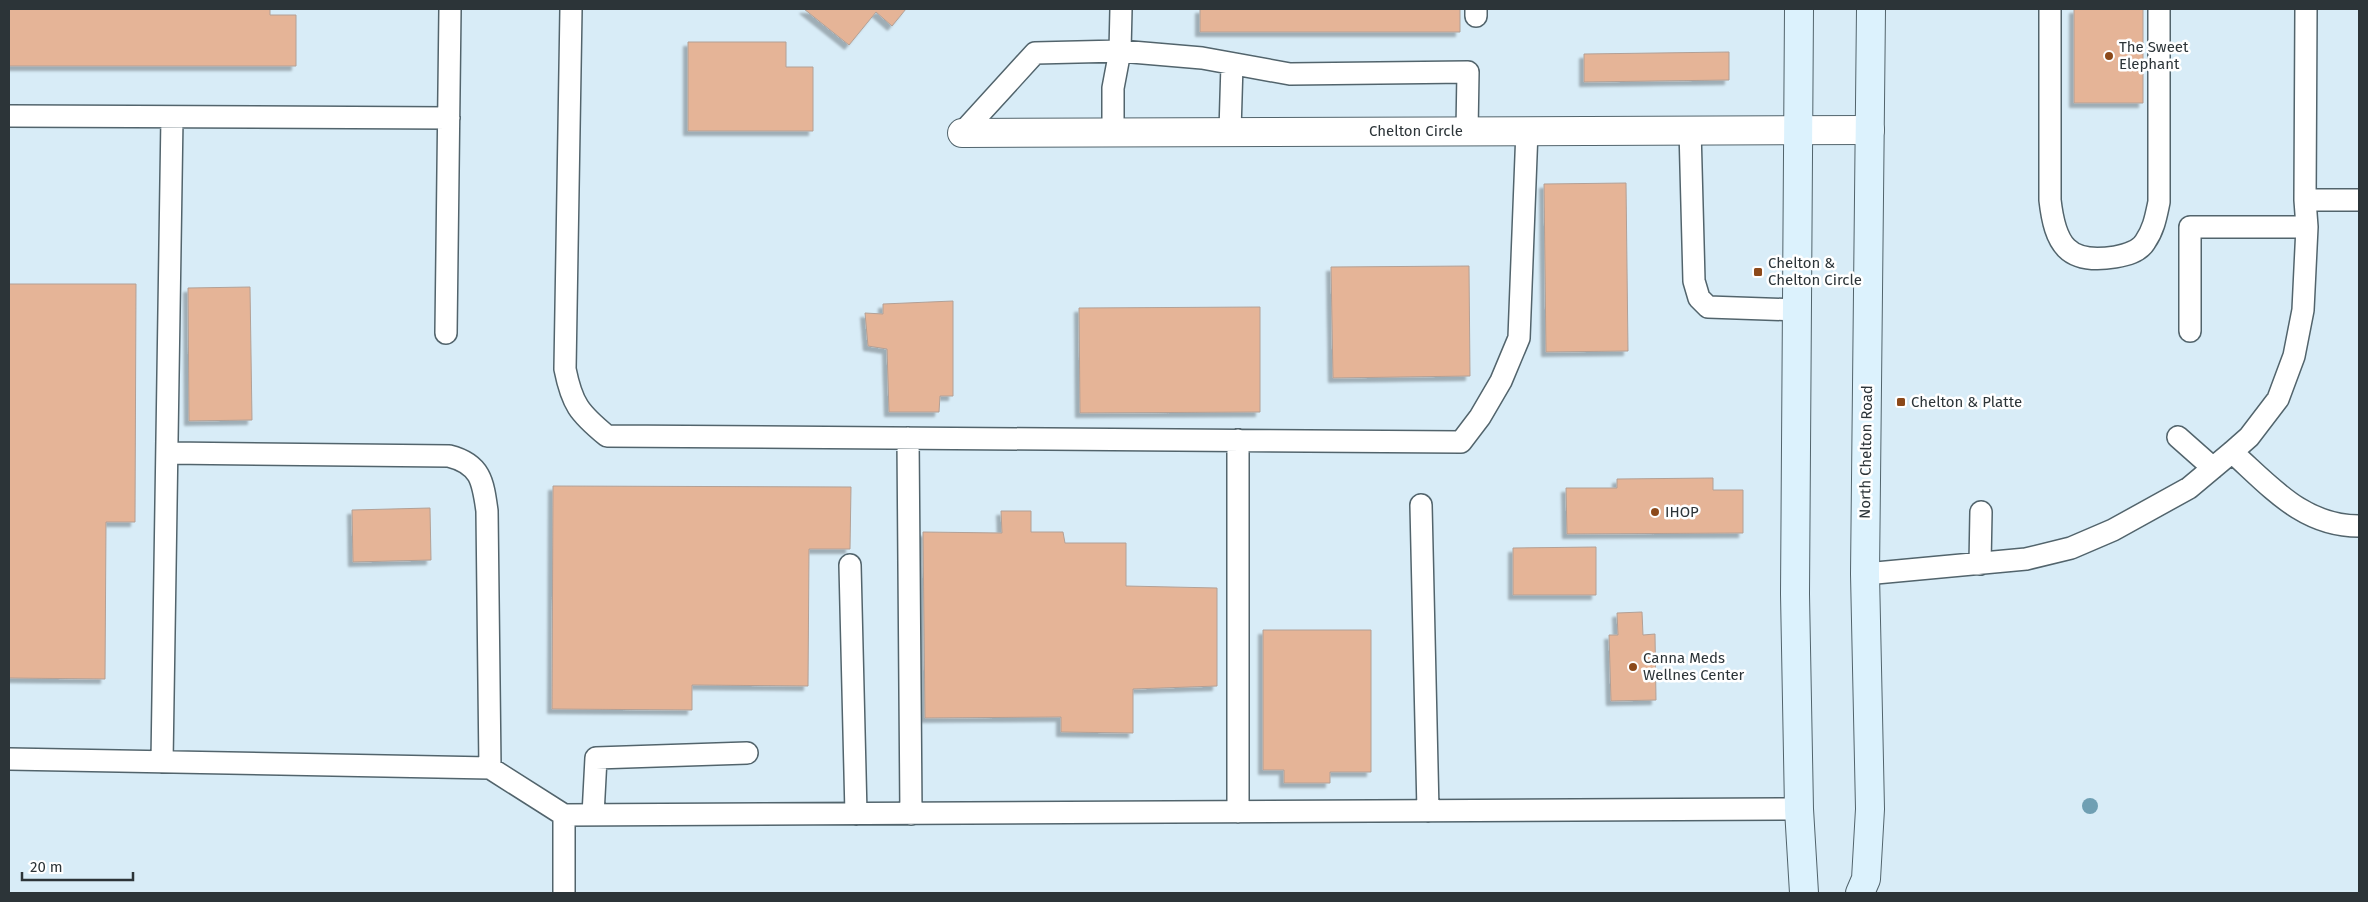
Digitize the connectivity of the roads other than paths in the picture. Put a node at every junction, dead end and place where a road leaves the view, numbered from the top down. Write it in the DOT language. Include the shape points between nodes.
graph roads {
  1 [pos="450,9"];
  2 [pos="571,9"];
  3 [pos="1121,9"];
  4 [pos="1799,9"];
  5 [pos="1871,9"];
  6 [pos="2050,9"];
  7 [pos="2159,9"];
  8 [pos="2306,9"];
  9 [pos="1120,51"];
  10 [pos="1232,64"];
  11 [pos="9,116"];
  12 [pos="172,117"];
  13 [pos="449,118"];
  14 [pos="1527,130"];
  15 [pos="1690,130"];
  16 [pos="1799,130"];
  17 [pos="1870,130"];
  18 [pos="1230,131"];
  19 [pos="1467,131"];
  20 [pos="962,132"];
  21 [pos="1113,132"];
  22 [pos="2305,200"];
  23 [pos="2359,200"];
  24 [pos="2307,227"];
  25 [pos="1798,310"];
  26 [pos="2190,331"];
  27 [pos="446,333"];
  28 [pos="2178,437"];
  29 [pos="908,438"];
  30 [pos="1238,440"];
  31 [pos="2232,452"];
  32 [pos="168,453"];
  33 [pos="2213,468"];
  34 [pos="1421,505"];
  35 [pos="1981,512"];
  36 [pos="2359,526"];
  37 [pos="1980,564"];
  38 [pos="850,565"];
  39 [pos="1865,574"];
  40 [pos="746,753"];
  41 [pos="9,759"];
  42 [pos="162,762"];
  43 [pos="490,768"];
  44 [pos="1799,809"];
  45 [pos="1428,811"];
  46 [pos="1238,812"];
  47 [pos="856,814"];
  48 [pos="911,814"];
  49 [pos="564,815"];
  50 [pos="593,815"];
  51 [pos="564,893"];
  52 [pos="1804,893"];
  53 [pos="1860,893"];
  1 -- 13 [label="lane"];
  2 -- 29 [label="lane" via="565,369 570,392 583,416 607,436"];
  3 -- 9 [label="lane"];
  4 -- 16 [label="main road"];
  5 -- 17 [label="main road, North Chelton Road"];
  6 -- 7 [label="lane" via="2052,224 2059,240 2087,260 2129,255 2144,243 2155,224 2159,202"];
  8 -- 22 [label="lane"];
  9 -- 10 [label="lane" via="1202,58"];
  9 -- 20 [label="lane" via="1036,52"];
  9 -- 21 [label="lane" via="1113,88"];
  10 -- 18 [label="lane"];
  10 -- 19 [label="lane" via="1290,74 1468,72"];
  11 -- 12 [label="lane"];
  12 -- 13 [label="lane"];
  12 -- 32 [label="lane"];
  13 -- 27 [label="lane"];
  14 -- 15 [label="street, Chelton Circle"];
  14 -- 19 [label="street, Chelton Circle"];
  14 -- 30 [label="lane" via="1519,338 1480,417 1461,442"];
  15 -- 16 [label="street, Chelton Circle"];
  15 -- 25 [label="lane" via="1694,281 1699,298 1708,307"];
  16 -- 17 [label="street, Chelton Circle"];
  16 -- 25 [label="main road"];
  17 -- 39 [label="main road, North Chelton Road"];
  18 -- 19 [label="street, Chelton Circle"];
  18 -- 21 [label="street, Chelton Circle"];
  20 -- 21 [label="street, Chelton Circle"];
  22 -- 23 [label="lane"];
  22 -- 24 [label="lane"];
  24 -- 26 [label="lane" via="2190,227"];
  24 -- 31 [label="lane" via="2303,310 2294,356 2278,399 2249,437"];
  25 -- 44 [label="main road" via="1795,594"];
  28 -- 33 [label="lane"];
  29 -- 30 [label="lane"];
  29 -- 48 [label="lane"];
  30 -- 46 [label="lane"];
  31 -- 33 [label="lane"];
  31 -- 36 [label="lane" via="2289,503 2338,526"];
  32 -- 42 [label="lane"];
  32 -- 43 [label="lane" via="449,456 475,469 483,483 488,511"];
  33 -- 37 [label="lane" via="2189,488 2113,530 2079,544 2026,559"];
  34 -- 45 [label="lane"];
  35 -- 37 [label="lane"];
  37 -- 39 [label="lane"];
  38 -- 47 [label="lane"];
  39 -- 53 [label="main road, North Chelton Road" via="1870,809 1866,879"];
  40 -- 50 [label="lane" via="596,758"];
  41 -- 42 [label="lane"];
  42 -- 43 [label="lane"];
  43 -- 49 [label="lane"];
  44 -- 45 [label="lane"];
  44 -- 52 [label="main road"];
  45 -- 46 [label="lane"];
  46 -- 48 [label="lane"];
  47 -- 48 [label="lane"];
  47 -- 50 [label="lane"];
  49 -- 50 [label="lane"];
  49 -- 51 [label="lane"];
}
